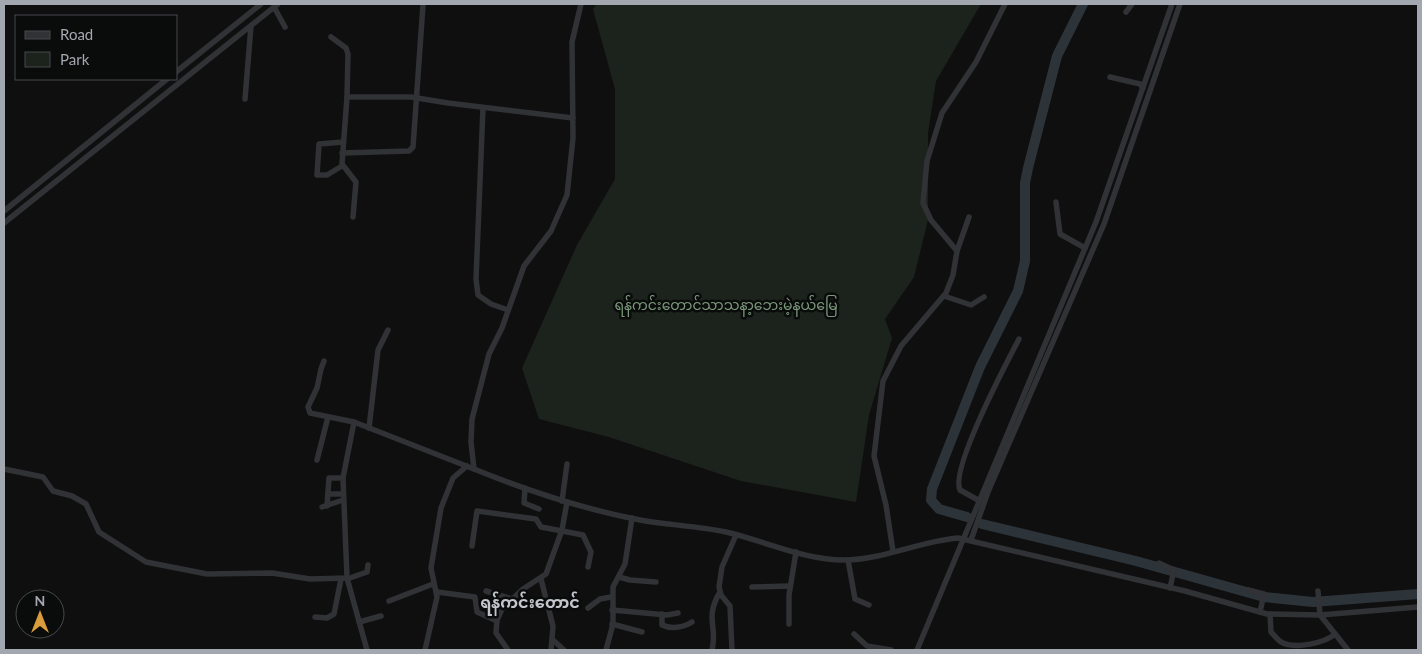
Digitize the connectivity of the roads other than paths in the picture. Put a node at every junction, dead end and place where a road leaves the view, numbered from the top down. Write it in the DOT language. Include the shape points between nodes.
graph roads {
  1 [pos="261,4"];
  2 [pos="581,4"];
  3 [pos="1005,4"];
  4 [pos="1132,4"];
  5 [pos="1172,4"];
  6 [pos="1180,4"];
  7 [pos="423,5"];
  8 [pos="276,6"];
  9 [pos="1126,12"];
  10 [pos="251,26"];
  11 [pos="285,27"];
  12 [pos="331,36"];
  13 [pos="178,70"];
  14 [pos="1110,77"];
  15 [pos="166,80"];
  16 [pos="1143,88"];
  17 [pos="347,97"];
  18 [pos="416,98"];
  19 [pos="245,99"];
  20 [pos="483,108"];
  21 [pos="573,118"];
  22 [pos="343,142"];
  23 [pos="342,152"];
  24 [pos="342,166"];
  25 [pos="1056,202"];
  26 [pos="4,211"];
  27 [pos="353,217"];
  28 [pos="969,217"];
  29 [pos="4,223"];
  30 [pos="1085,248"];
  31 [pos="957,251"];
  32 [pos="1078,273"];
  33 [pos="944,296"];
  34 [pos="984,297"];
  35 [pos="508,310"];
  36 [pos="388,330"];
  37 [pos="1020,338"];
  38 [pos="324,361"];
  39 [pos="328,416"];
  40 [pos="354,422"];
  41 [pos="369,428"];
  42 [pos="317,460"];
  43 [pos="566,464"];
  44 [pos="467,466"];
  45 [pos="4,469"];
  46 [pos="474,469"];
  47 [pos="343,478"];
  48 [pos="524,488"];
  49 [pos="328,494"];
  50 [pos="343,497"];
  51 [pos="978,500"];
  52 [pos="564,502"];
  53 [pos="539,509"];
  54 [pos="632,518"];
  55 [pos="562,530"];
  56 [pos="736,535"];
  57 [pos="967,539"];
  58 [pos="472,546"];
  59 [pos="894,551"];
  60 [pos="796,552"];
  61 [pos="848,560"];
  62 [pos="1159,563"];
  63 [pos="368,565"];
  64 [pos="588,567"];
  65 [pos="619,577"];
  66 [pos="345,579"];
  67 [pos="541,579"];
  68 [pos="656,582"];
  69 [pos="433,584"];
  70 [pos="790,586"];
  71 [pos="752,587"];
  72 [pos="1170,588"];
  73 [pos="1248,590"];
  74 [pos="486,591"];
  75 [pos="1318,591"];
  76 [pos="436,592"];
  77 [pos="720,592"];
  78 [pos="611,597"];
  79 [pos="512,599"];
  80 [pos="389,600"];
  81 [pos="869,605"];
  82 [pos="1418,607"];
  83 [pos="588,608"];
  84 [pos="612,610"];
  85 [pos="1260,612"];
  86 [pos="678,613"];
  87 [pos="662,614"];
  88 [pos="1270,614"];
  89 [pos="1320,615"];
  90 [pos="382,616"];
  91 [pos="315,617"];
  92 [pos="497,621"];
  93 [pos="358,622"];
  94 [pos="692,622"];
  95 [pos="612,624"];
  96 [pos="789,624"];
  97 [pos="642,632"];
  98 [pos="854,634"];
  99 [pos="1335,634"];
  100 [pos="553,640"];
  101 [pos="367,650"];
  102 [pos="425,650"];
  103 [pos="508,650"];
  104 [pos="551,650"];
  105 [pos="564,650"];
  106 [pos="606,650"];
  107 [pos="712,650"];
  108 [pos="732,650"];
  109 [pos="892,650"];
  110 [pos="917,650"];
  111 [pos="1348,650"];
  1 -- 13 [label="street"];
  2 -- 21 [label="street" via="572,42"];
  3 -- 31 [label="street" via="976,62 942,113 925,169 924,207"];
  4 -- 9 [label="street"];
  5 -- 16 [label="street"];
  6 -- 32 [label="street" via="1104,224"];
  7 -- 18 [label="street"];
  8 -- 10 [label="street"];
  8 -- 11 [label="street"];
  10 -- 19 [label="street"];
  10 -- 29 [label="street"];
  12 -- 17 [label="street" via="346,48 348,54"];
  14 -- 16 [label="street" via="1140,84"];
  15 -- 26 [label="street"];
  16 -- 30 [label="street"];
  17 -- 18 [label="street"];
  17 -- 22 [label="street"];
  18 -- 20 [label="street"];
  18 -- 23 [label="street" via="412,150"];
  20 -- 21 [label="street"];
  20 -- 35 [label="street" via="476,279 478,294 491,304"];
  21 -- 35 [label="street" via="567,195 551,231 524,266"];
  22 -- 23 [label="street"];
  22 -- 24 [label="street" via="319,144 318,175 323,176"];
  23 -- 24 [label="street"];
  24 -- 27 [label="street" via="356,182"];
  25 -- 30 [label="street" via="1060,234"];
  28 -- 31 [label="street"];
  30 -- 32 [label="street"];
  31 -- 33 [label="street" via="953,275"];
  32 -- 51 [label="street"];
  32 -- 57 [label="street"];
  33 -- 34 [label="street" via="971,305"];
  33 -- 59 [label="street" via="901,346 883,381 874,456"];
  35 -- 46 [label="street" via="489,354 476,402 471,431"];
  36 -- 41 [label="street" via="378,350"];
  37 -- 51 [label="street" via="977,424 959,478 960,490"];
  38 -- 39 [label="street" via="308,407 310,413"];
  39 -- 40 [label="street"];
  39 -- 42 [label="street"];
  40 -- 41 [label="street"];
  40 -- 47 [label="street"];
  41 -- 44 [label="street"];
  43 -- 52 [label="street"];
  44 -- 46 [label="street"];
  44 -- 69 [label="street" via="453,478 444,500 430,568"];
  45 -- 66 [label="street" via="39,476 53,491 86,504 102,535 146,562 206,574 272,573 310,579"];
  46 -- 48 [label="street"];
  47 -- 49 [label="street" via="329,478"];
  47 -- 50 [label="street"];
  48 -- 52 [label="street"];
  48 -- 53 [label="street" via="524,504"];
  49 -- 50 [label="street"];
  49 -- 50 [label="street" via="325,506"];
  50 -- 66 [label="street"];
  51 -- 57 [label="street"];
  52 -- 54 [label="street"];
  52 -- 55 [label="street"];
  54 -- 56 [label="street"];
  54 -- 65 [label="street" via="625,564"];
  55 -- 58 [label="street" via="541,527 536,519 477,511"];
  55 -- 64 [label="street" via="586,538 591,552"];
  55 -- 67 [label="street" via="549,568"];
  56 -- 60 [label="street"];
  56 -- 77 [label="street" via="722,567"];
  57 -- 59 [label="street" via="943,539"];
  57 -- 72 [label="street"];
  57 -- 110 [label="street"];
  59 -- 61 [label="street"];
  60 -- 61 [label="street" via="827,560"];
  60 -- 70 [label="street"];
  61 -- 81 [label="street" via="855,599"];
  62 -- 72 [label="street" via="1174,571"];
  63 -- 66 [label="street" via="368,572"];
  65 -- 68 [label="street"];
  65 -- 78 [label="street"];
  66 -- 91 [label="street" via="334,614 327,618"];
  66 -- 93 [label="street"];
  67 -- 79 [label="street"];
  67 -- 100 [label="street" via="553,626"];
  69 -- 76 [label="street"];
  69 -- 80 [label="street"];
  70 -- 71 [label="street"];
  70 -- 96 [label="street"];
  72 -- 85 [label="street"];
  73 -- 85 [label="street" via="1264,596"];
  74 -- 79 [label="street"];
  75 -- 89 [label="street"];
  76 -- 92 [label="street" via="475,597 477,612"];
  76 -- 102 [label="street"];
  77 -- 107 [label="street" via="711,612"];
  77 -- 108 [label="street" via="730,606"];
  78 -- 83 [label="street" via="600,599"];
  78 -- 84 [label="street"];
  79 -- 92 [label="street" via="502,609"];
  82 -- 89 [label="street"];
  84 -- 87 [label="street"];
  84 -- 95 [label="street"];
  85 -- 88 [label="street"];
  86 -- 87 [label="street"];
  87 -- 94 [label="street" via="664,627"];
  88 -- 89 [label="street"];
  88 -- 99 [label="street" via="1271,632 1285,644 1293,646 1330,639"];
  89 -- 99 [label="street"];
  90 -- 93 [label="street"];
  92 -- 103 [label="street" via="496,633"];
  93 -- 101 [label="street"];
  95 -- 97 [label="street"];
  95 -- 106 [label="street"];
  98 -- 109 [label="street" via="867,646"];
  99 -- 111 [label="street"];
  100 -- 104 [label="street"];
  100 -- 105 [label="street"];
}
